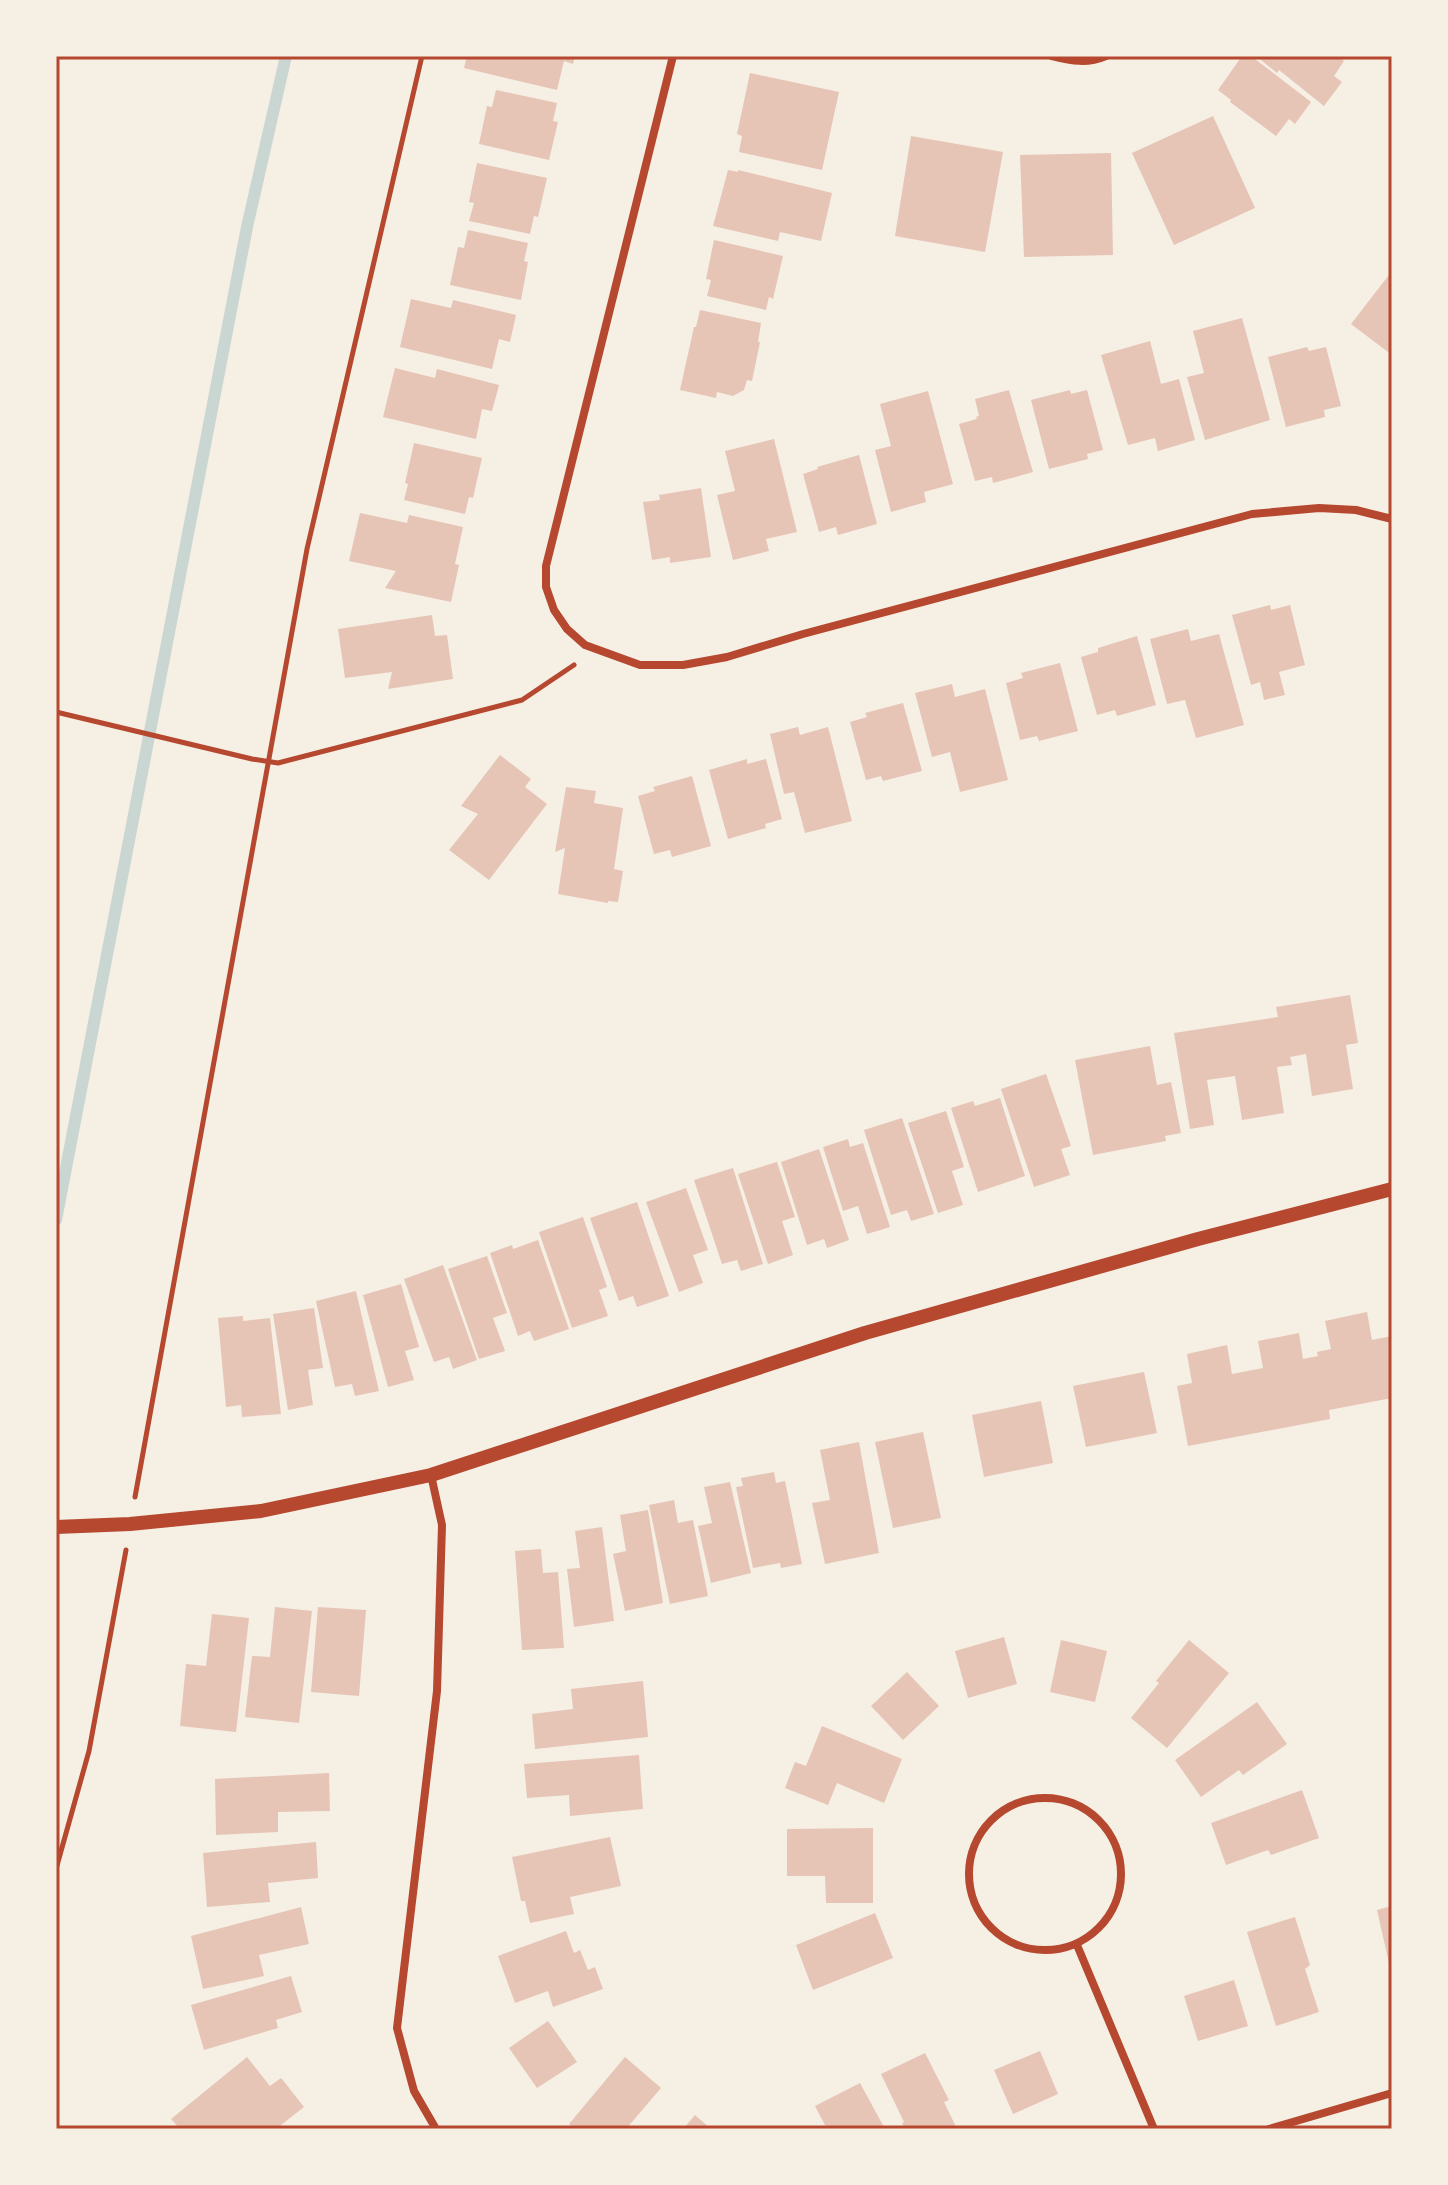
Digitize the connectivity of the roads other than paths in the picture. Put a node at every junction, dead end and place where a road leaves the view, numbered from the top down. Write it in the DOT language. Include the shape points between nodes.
graph roads {
  1 [pos="673,56"];
  2 [pos="1052,56"];
  3 [pos="1106,56"];
  4 [pos="1392,519"];
  5 [pos="1392,1189"];
  6 [pos="431,1475"];
  7 [pos="56,1527"];
  8 [pos="1077,1945"];
  9 [pos="1392,2093"];
  10 [pos="436,2129"];
  11 [pos="1154,2129"];
  12 [pos="1269,2129"];
  1 -- 4 [label="street" via="546,566 554,610 585,645 640,665 683,665 1252,514 1319,508"];
  2 -- 3 [label="street" via="1077,62"];
  5 -- 6 [label="street" via="865,1333"];
  6 -- 7 [label="street" via="261,1511"];
  6 -- 10 [label="street" via="442,1525 437,1691 397,2028 414,2091"];
  8 -- 8 [label="street" via="1111,1916 1123,1874 1110,1832 1077,1803 1034,1797 993,1815 970,1852 970,1896 986,1921 994,1933 1034,1951"];
  8 -- 11 [label="street"];
  9 -- 12 [label="street"];
}
